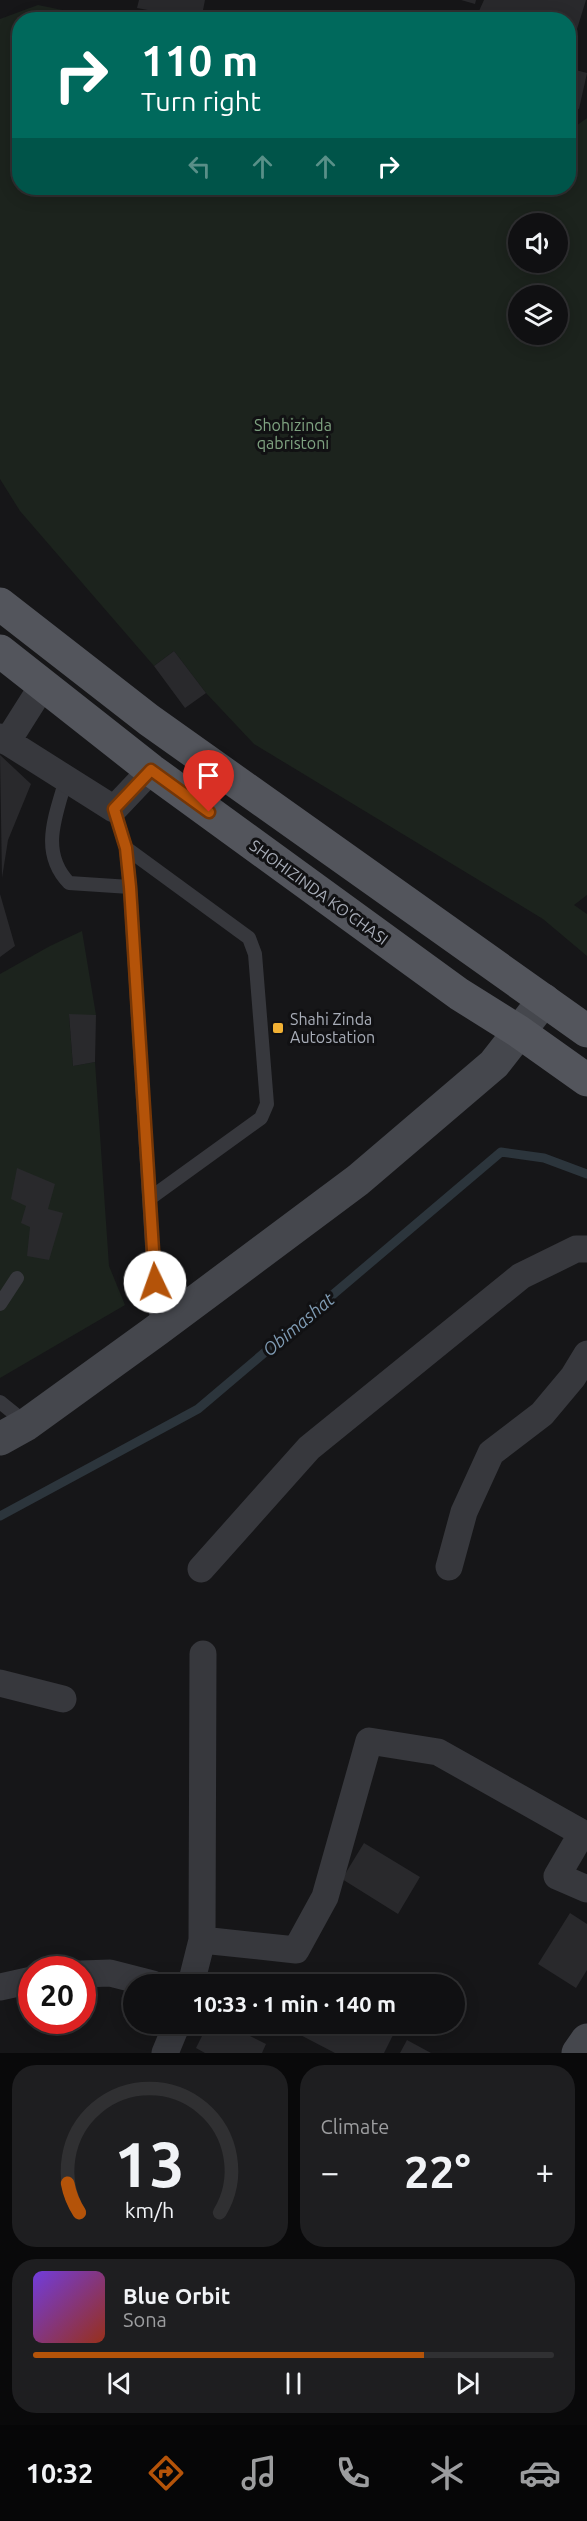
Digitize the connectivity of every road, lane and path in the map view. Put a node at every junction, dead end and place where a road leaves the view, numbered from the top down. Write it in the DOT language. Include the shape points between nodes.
graph roads {
  1 [pos="0,604"];
  2 [pos="0,651"];
  3 [pos="43,685"];
  4 [pos="3,739"];
  5 [pos="151,770"];
  6 [pos="66,779"];
  7 [pos="114,809"];
  8 [pos="126,848"];
  9 [pos="130,887"];
  10 [pos="543,1000"];
  11 [pos="518,1031"];
  12 [pos="587,1031"];
  13 [pos="587,1080"];
  14 [pos="150,1199"];
  15 [pos="587,1249"];
  16 [pos="17,1278"];
  17 [pos="0,1304"];
  18 [pos="158,1330"];
  19 [pos="587,1354"];
  20 [pos="0,1402"];
  21 [pos="14,1432"];
  22 [pos="449,1567"];
  23 [pos="201,1569"];
  24 [pos="203,1654"];
  25 [pos="0,1683"];
  26 [pos="63,1699"];
  27 [pos="587,1889"];
  28 [pos="202,1940"];
  29 [pos="96,1974"];
  30 [pos="194,1974"];
  31 [pos="123,1976"];
  32 [pos="18,1983"];
  33 [pos="0,1987"];
  34 [pos="173,2034"];
  35 [pos="587,2040"];
  36 [pos="165,2053"];
  37 [pos="578,2053"];
  1 -- 10 [label="main road" via="149,720"];
  2 -- 3 [label="main road, SHOHIZINDA KO'CHASI"];
  3 -- 4 [label="street"];
  3 -- 5 [label="main road, SHOHIZINDA KO'CHASI"];
  4 -- 6 [label="street"];
  5 -- 7 [label="street"];
  5 -- 11 [label="main road, SHOHIZINDA KO'CHASI" via="459,994"];
  6 -- 7 [label="street"];
  6 -- 9 [label="lane" via="53,830 52,850 58,872 69,883"];
  7 -- 8 [label="lane"];
  8 -- 9 [label="lane"];
  8 -- 14 [label="lane" via="249,938 255,954 267,1104 261,1118"];
  9 -- 14 [label="lane"];
  10 -- 11 [label="street"];
  10 -- 12 [label="main road"];
  11 -- 13 [label="main road, SHOHIZINDA KO'CHASI"];
  11 -- 18 [label="street" via="494,1064 358,1180"];
  14 -- 18 [label="lane"];
  15 -- 23 [label="street" via="576,1249 521,1276 309,1448"];
  16 -- 17 [label="lane"];
  18 -- 21 [label="street"];
  19 -- 22 [label="street" via="542,1414 491,1453 464,1512"];
  20 -- 21 [label="lane"];
  24 -- 28 [label="street"];
  25 -- 26 [label="street"];
  27 -- 28 [label="street" via="557,1876 582,1833 438,1752 369,1741 325,1897 296,1950"];
  28 -- 30 [label="street"];
  29 -- 31 [label="street"];
  32 -- 33 [label="street"];
  34 -- 36 [label="street"];
  35 -- 37 [label="street"];
}
